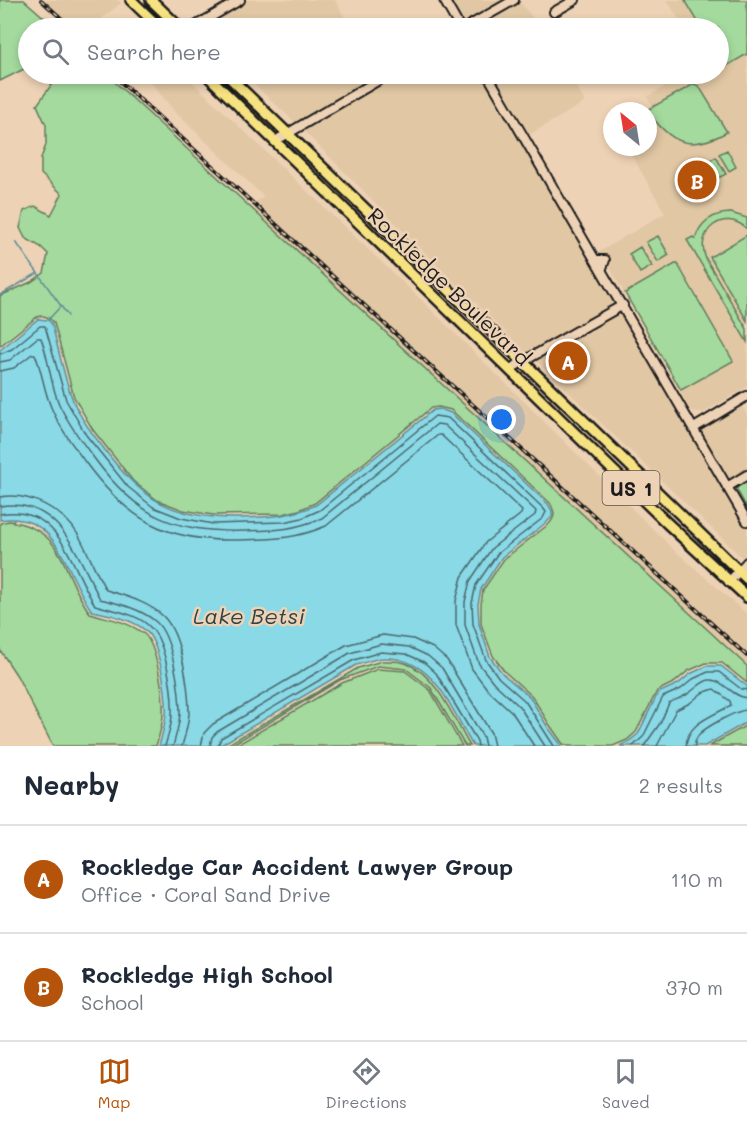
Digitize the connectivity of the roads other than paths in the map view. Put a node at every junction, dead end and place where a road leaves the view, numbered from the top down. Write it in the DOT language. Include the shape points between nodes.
graph roads {
  1 [pos="131,0"];
  2 [pos="151,0"];
  3 [pos="240,0"];
  4 [pos="444,0"];
  5 [pos="514,0"];
  6 [pos="575,0"];
  7 [pos="554,12"];
  8 [pos="150,18"];
  9 [pos="170,18"];
  10 [pos="209,18"];
  11 [pos="454,18"];
  12 [pos="482,18"];
  13 [pos="216,84"];
  14 [pos="237,84"];
  15 [pos="372,84"];
  16 [pos="493,84"];
  17 [pos="288,133"];
  18 [pos="275,141"];
  19 [pos="381,243"];
  20 [pos="407,250"];
  21 [pos="411,273"];
  22 [pos="436,278"];
  23 [pos="623,305"];
  24 [pos="523,362"];
  25 [pos="510,369"];
  26 [pos="747,396"];
  27 [pos="694,428"];
  28 [pos="581,439"];
  29 [pos="610,448"];
  30 [pos="604,461"];
  31 [pos="630,467"];
  32 [pos="747,475"];
  33 [pos="727,487"];
  34 [pos="747,521"];
  35 [pos="747,562"];
  36 [pos="738,571"];
  37 [pos="747,579"];
  38 [pos="729,582"];
  39 [pos="747,597"];
  1 -- 8 [label="main road"];
  2 -- 9 [label="main road"];
  3 -- 10 [label="street"];
  4 -- 11 [label="street"];
  5 -- 12 [label="street"];
  6 -- 7 [label="street"];
  13 -- 18 [label="main road, Rockledge Boulevard / US 1"];
  14 -- 17 [label="main road, Rockledge Boulevard / US 1"];
  15 -- 17 [label="street"];
  16 -- 23 [label="street"];
  17 -- 18 [label="street"];
  17 -- 20 [label="main road, Rockledge Boulevard / US 1"];
  18 -- 19 [label="main road, Rockledge Boulevard / US 1"];
  19 -- 20 [label="main road"];
  19 -- 21 [label="main road, Rockledge Boulevard / US 1"];
  20 -- 22 [label="main road, Rockledge Boulevard / US 1"];
  21 -- 22 [label="main road"];
  21 -- 25 [label="main road, Rockledge Boulevard / US 1"];
  22 -- 24 [label="main road, Rockledge Boulevard / US 1"];
  23 -- 24 [label="street"];
  23 -- 27 [label="street"];
  24 -- 25 [label="street"];
  24 -- 29 [label="main road, Rockledge Boulevard / US 1"];
  25 -- 28 [label="main road, Rockledge Boulevard / US 1"];
  26 -- 27 [label="street"];
  27 -- 33 [label="street"];
  28 -- 29 [label="main road"];
  28 -- 30 [label="main road, Rockledge Boulevard / US 1"];
  29 -- 31 [label="main road, Rockledge Boulevard / US 1"];
  30 -- 31 [label="main road"];
  30 -- 38 [label="main road, Rockledge Boulevard / US 1"];
  31 -- 36 [label="main road, Rockledge Boulevard / US 1"];
  32 -- 33 [label="street"];
  33 -- 34 [label="street"];
  35 -- 36 [label="street"];
  36 -- 37 [label="main road, Rockledge Boulevard / US 1"];
  36 -- 38 [label="street"];
  38 -- 39 [label="main road, Rockledge Boulevard / US 1"];
}
